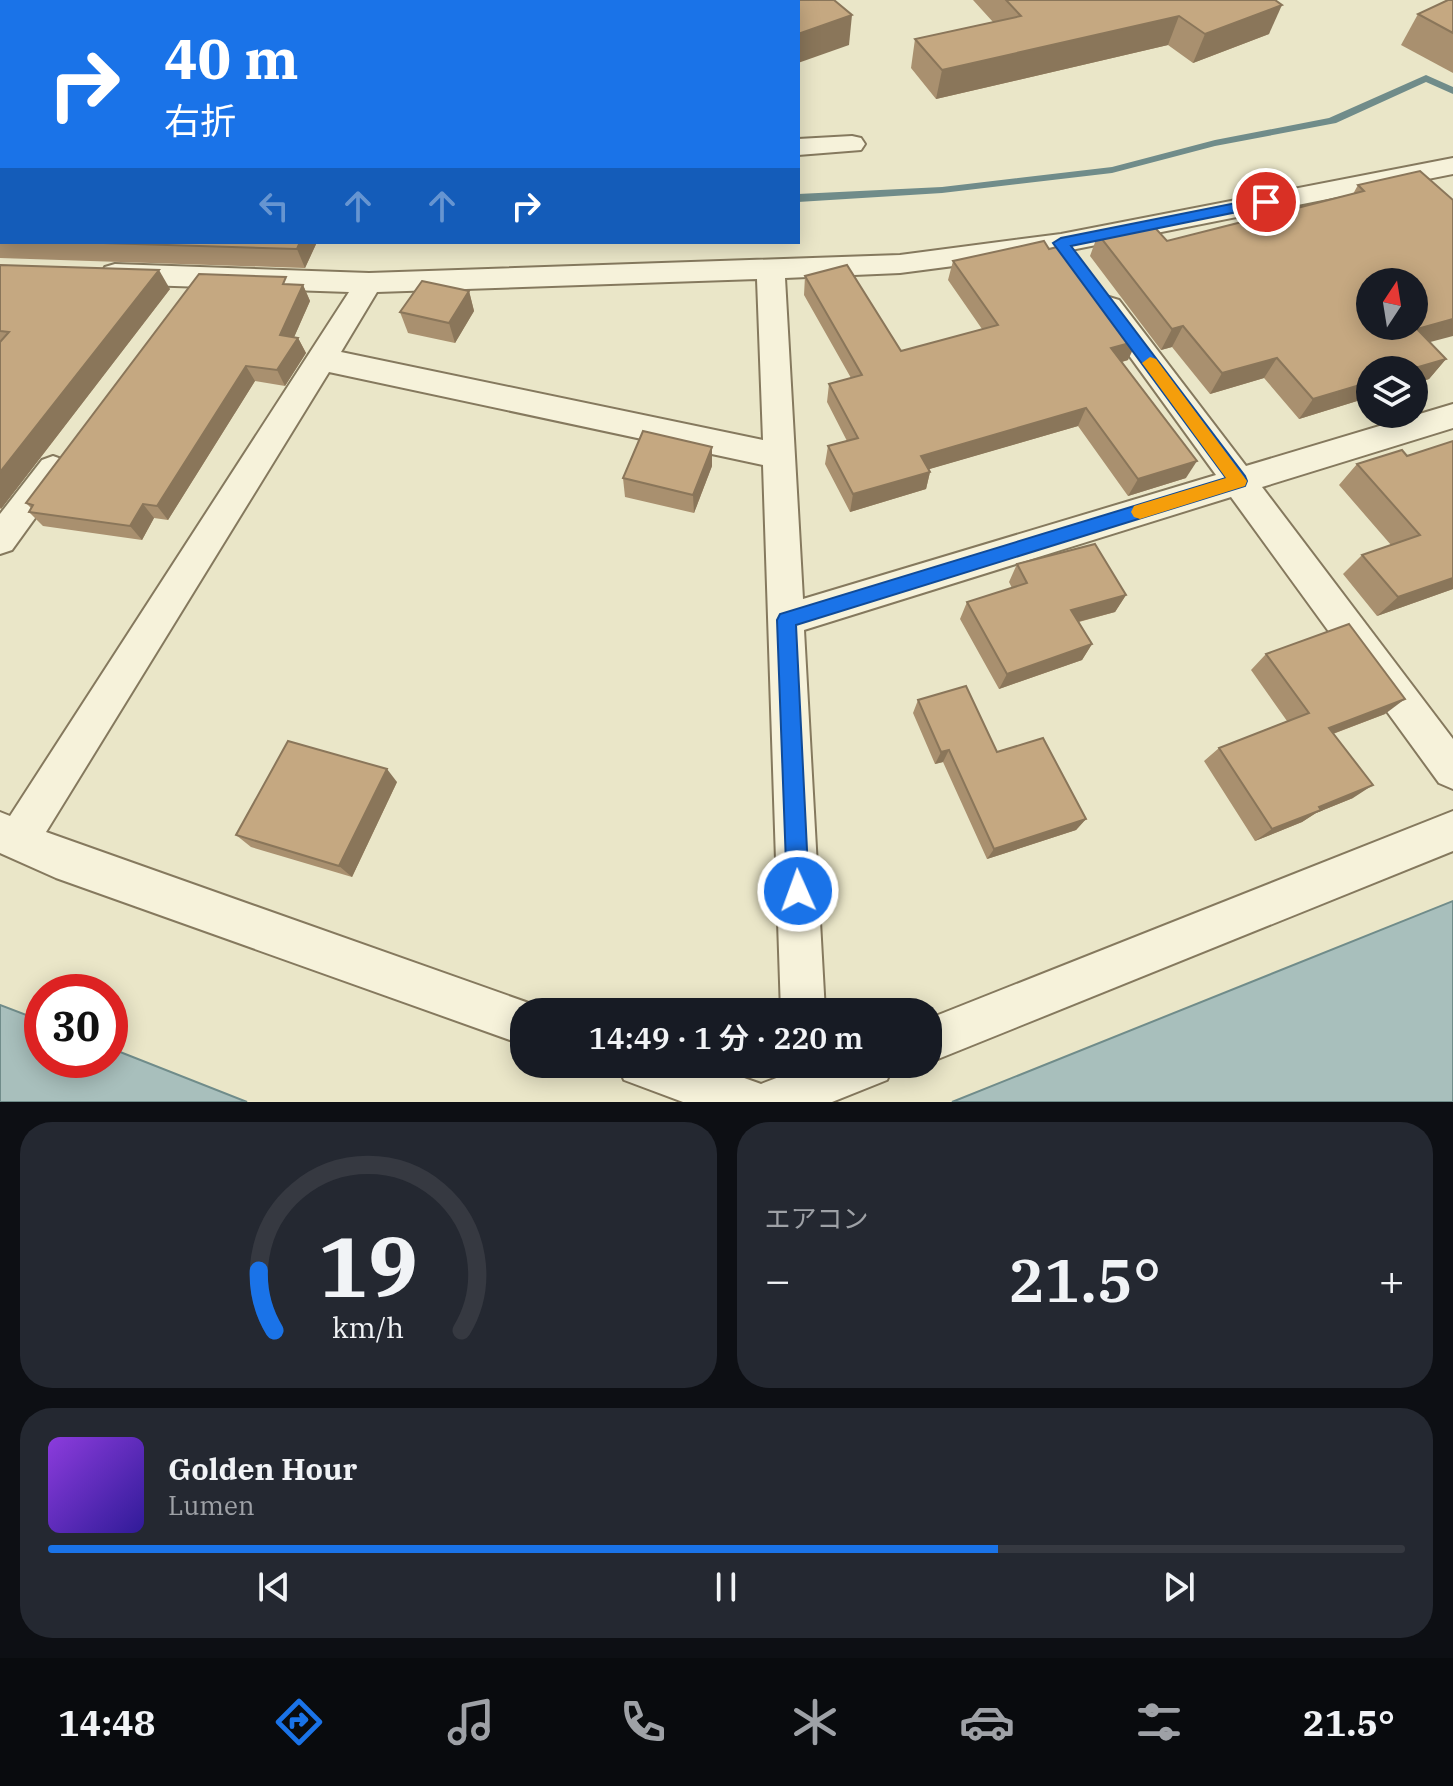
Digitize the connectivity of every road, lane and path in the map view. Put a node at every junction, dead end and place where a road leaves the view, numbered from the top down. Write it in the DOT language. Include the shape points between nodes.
graph roads {
  1 [pos="852,144"];
  2 [pos="800,147"];
  3 [pos="1453,166"];
  4 [pos="1413,173"];
  5 [pos="1433,193"];
  6 [pos="1076,264"];
  7 [pos="771,270"];
  8 [pos="91,273"];
  9 [pos="198,277"];
  10 [pos="369,283"];
  11 [pos="179,302"];
  12 [pos="321,359"];
  13 [pos="1453,416"];
  14 [pos="75,440"];
  15 [pos="779,456"];
  16 [pos="1238,481"];
  17 [pos="0,540"];
  18 [pos="786,620"];
  19 [pos="1453,770"];
  20 [pos="1453,831"];
  21 [pos="9,836"];
  22 [pos="802,998"];
  23 [pos="510,1018"];
  24 [pos="942,1035"];
  25 [pos="680,1078"];
  26 [pos="810,1078"];
  27 [pos="748,1102"];
  28 [pos="774,1102"];
  1 -- 2 [label="street"];
  3 -- 4 [label="street"];
  4 -- 5 [label="street"];
  4 -- 6 [label="street"];
  6 -- 7 [label="street"];
  6 -- 16 [label="street"];
  7 -- 10 [label="street"];
  7 -- 15 [label="street"];
  8 -- 9 [label="street"];
  9 -- 10 [label="street"];
  9 -- 11 [label="street"];
  10 -- 12 [label="street"];
  12 -- 15 [label="street"];
  12 -- 21 [label="street"];
  13 -- 16 [label="street"];
  14 -- 17 [label="street"];
  15 -- 18 [label="street"];
  16 -- 18 [label="street"];
  16 -- 19 [label="street"];
  18 -- 22 [label="street"];
  20 -- 24 [label="street"];
  21 -- 23 [label="street" via="56,858"];
  25 -- 27 [label="street"];
  26 -- 28 [label="street"];
}
